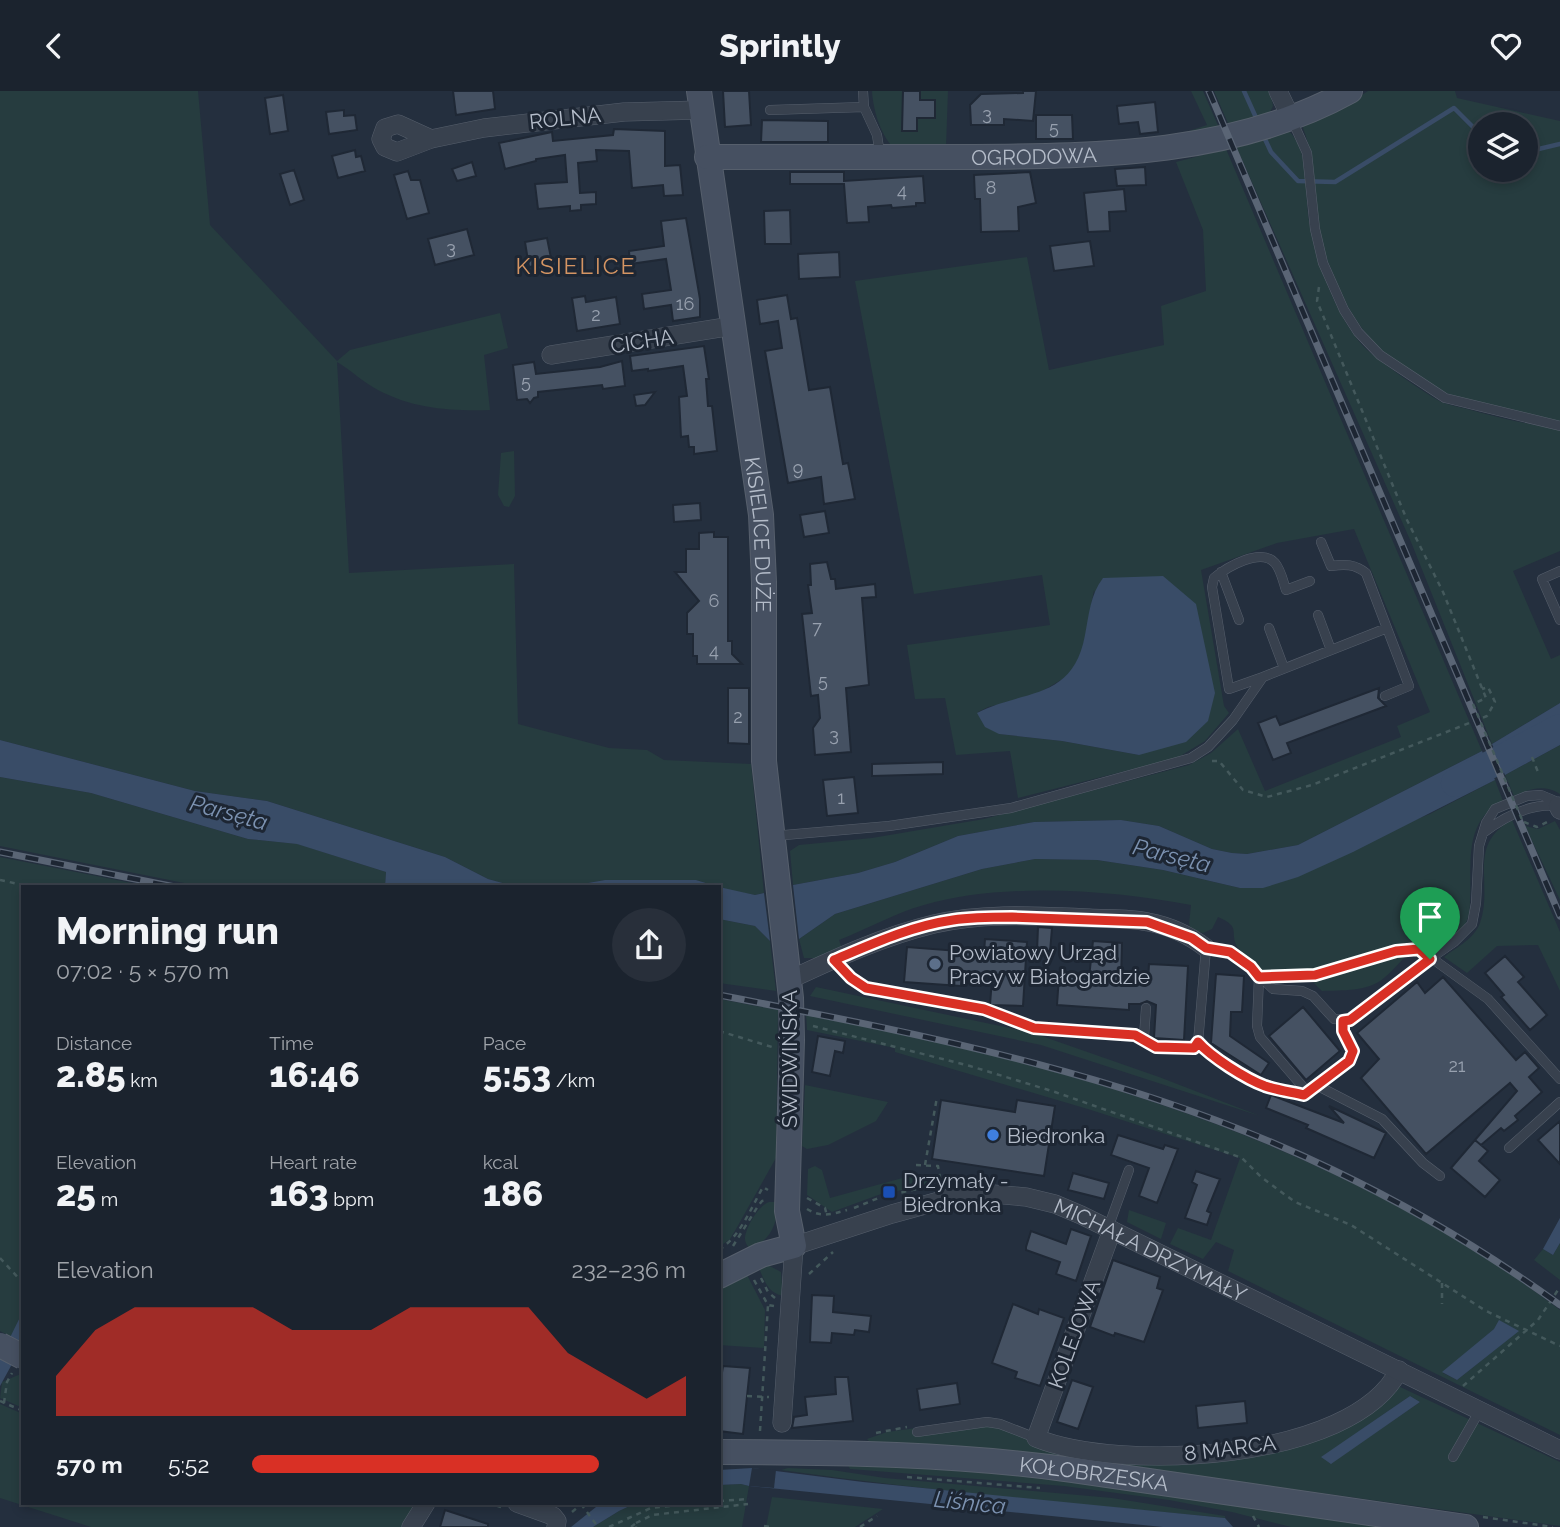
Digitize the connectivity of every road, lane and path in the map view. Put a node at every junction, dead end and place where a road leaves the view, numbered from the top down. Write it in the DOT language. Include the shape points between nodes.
graph roads {
  1 [pos="863,91"];
  2 [pos="1278,91"];
  3 [pos="1350,91"];
  4 [pos="699,100"];
  5 [pos="864,107"];
  6 [pos="769,110"];
  7 [pos="1291,118"];
  8 [pos="431,139"];
  9 [pos="707,157"];
  10 [pos="880,157"];
  11 [pos="1323,263"];
  12 [pos="732,326"];
  13 [pos="551,355"];
  14 [pos="1560,426"];
  15 [pos="1321,542"];
  16 [pos="1222,572"];
  17 [pos="1560,572"];
  18 [pos="1310,581"];
  19 [pos="1318,615"];
  20 [pos="1239,620"];
  21 [pos="1560,620"];
  22 [pos="1269,628"];
  23 [pos="1387,628"];
  24 [pos="1331,650"];
  25 [pos="1284,668"];
  26 [pos="1263,677"];
  27 [pos="1482,689"];
  28 [pos="1385,696"];
  29 [pos="1532,757"];
  30 [pos="1191,758"];
  31 [pos="1538,772"];
  32 [pos="1556,812"];
  33 [pos="773,847"];
  34 [pos="0,880"];
  35 [pos="23,885"];
  36 [pos="1206,948"];
  37 [pos="1430,959"];
  38 [pos="834,960"];
  39 [pos="788,968"];
  40 [pos="1259,977"];
  41 [pos="962,1006"];
  42 [pos="1146,1008"];
  43 [pos="1343,1021"];
  44 [pos="803,1024"];
  45 [pos="1046,1029"];
  46 [pos="721,1032"];
  47 [pos="1144,1041"];
  48 [pos="1198,1042"];
  49 [pos="792,1051"];
  50 [pos="1560,1079"];
  51 [pos="1318,1086"];
  52 [pos="1309,1094"];
  53 [pos="937,1097"];
  54 [pos="1560,1102"];
  55 [pos="1509,1148"];
  56 [pos="916,1165"];
  57 [pos="925,1165"];
  58 [pos="1129,1170"];
  59 [pos="1440,1176"];
  60 [pos="940,1178"];
  61 [pos="792,1201"];
  62 [pos="827,1216"];
  63 [pos="1110,1229"];
  64 [pos="731,1242"];
  65 [pos="794,1246"];
  66 [pos="721,1249"];
  67 [pos="730,1249"];
  68 [pos="0,1258"];
  69 [pos="721,1275"];
  70 [pos="21,1281"];
  71 [pos="1442,1283"];
  72 [pos="1560,1287"];
  73 [pos="1442,1304"];
  74 [pos="768,1305"];
  75 [pos="1526,1329"];
  76 [pos="0,1345"];
  77 [pos="1560,1346"];
  78 [pos="18,1364"];
  79 [pos="1399,1370"];
  80 [pos="1461,1388"];
  81 [pos="2,1402"];
  82 [pos="21,1410"];
  83 [pos="1480,1410"];
  84 [pos="782,1423"];
  85 [pos="916,1429"];
  86 [pos="875,1433"];
  87 [pos="1036,1438"];
  88 [pos="759,1439"];
  89 [pos="1560,1450"];
  90 [pos="721,1452"];
  91 [pos="1453,1457"];
  92 [pos="898,1476"];
  93 [pos="1039,1488"];
  94 [pos="749,1499"];
  95 [pos="721,1501"];
  96 [pos="748,1504"];
  97 [pos="425,1505"];
  98 [pos="523,1505"];
  99 [pos="582,1505"];
  100 [pos="679,1505"];
  101 [pos="877,1516"];
  102 [pos="1266,1518"];
  103 [pos="636,1525"];
  104 [pos="557,1526"];
  105 [pos="764,1526"];
  106 [pos="411,1527"];
  107 [pos="597,1527"];
  108 [pos="608,1527"];
  109 [pos="631,1527"];
  110 [pos="771,1527"];
  111 [pos="860,1527"];
  112 [pos="1259,1527"];
  113 [pos="1466,1527"];
  1 -- 5 [label="lane"];
  2 -- 7 [label="street"];
  3 -- 7 [label="street, OGRODOWA"];
  4 -- 8 [label="street, ROLNA"];
  4 -- 9 [label="street, KISIELICE DUŻE"];
  5 -- 6 [label="lane"];
  5 -- 10 [label="lane" via="877,135"];
  7 -- 10 [label="street, OGRODOWA" via="1210,141 1122,153"];
  7 -- 11 [label="lane" via="1307,153"];
  9 -- 10 [label="street, OGRODOWA"];
  9 -- 12 [label="street, KISIELICE DUŻE"];
  11 -- 14 [label="lane" via="1358,332 1410,377 1445,398"];
  11 -- 27 [label="path" via="1317,301"];
  12 -- 13 [label="street, CICHA"];
  12 -- 33 [label="street, KISIELICE DUŻE" via="761,515 764,761"];
  15 -- 23 [label="lane" via="1331,566 1347,564 1366,573"];
  16 -- 18 [label="lane" via="1265,557 1279,568 1286,590"];
  16 -- 20 [label="lane"];
  16 -- 26 [label="lane" via="1212,587 1229,689"];
  17 -- 21 [label="lane" via="1542,579"];
  19 -- 24 [label="lane"];
  22 -- 25 [label="lane"];
  23 -- 24 [label="lane"];
  23 -- 28 [label="lane" via="1409,686"];
  24 -- 25 [label="lane"];
  25 -- 26 [label="lane"];
  26 -- 30 [label="lane" via="1233,720"];
  27 -- 30 [label="path" via="1488,687 1495,702 1487,716 1312,785 1267,797 1243,790 1219,761"];
  27 -- 32 [label="path, bridge" via="1486,698 1473,704 1523,822 1537,827"];
  29 -- 31 [label="path"];
  30 -- 33 [label="lane" via="1011,808"];
  32 -- 37 [label="lane" via="1531,807 1482,835 1472,924"];
  33 -- 39 [label="street, KISIELICE DUŻE"];
  34 -- 35 [label="path"];
  36 -- 38 [label="street, ŚWIDWIŃSKA" via="1192,938 1147,922 1012,917 934,923"];
  36 -- 40 [label="lane, ŚWIDWIŃSKA" via="1230,952"];
  36 -- 48 [label="lane"];
  37 -- 40 [label="lane" via="1419,949 1396,951 1315,975"];
  37 -- 43 [label="lane"];
  37 -- 50 [label="lane" via="1488,999"];
  38 -- 39 [label="street, ŚWIDWIŃSKA"];
  38 -- 41 [label="lane" via="866,988"];
  39 -- 49 [label="street, ŚWIDWIŃSKA"];
  40 -- 43 [label="lane, ŚWIDWIŃSKA" via="1273,989 1313,996 1334,1019"];
  40 -- 52 [label="lane" via="1260,1037"];
  41 -- 45 [label="path"];
  42 -- 47 [label="lane"];
  43 -- 51 [label="lane" via="1353,1051 1349,1061"];
  44 -- 71 [label="path" via="994,1073 1242,1158 1295,1202 1351,1225"];
  45 -- 47 [label="lane" via="1127,1034"];
  46 -- 49 [label="path"];
  47 -- 48 [label="lane" via="1156,1047 1187,1049"];
  48 -- 52 [label="lane" via="1264,1086"];
  49 -- 61 [label="street, ŚWIDWIŃSKA"];
  51 -- 52 [label="lane"];
  51 -- 59 [label="lane" via="1382,1119"];
  53 -- 57 [label="path"];
  54 -- 55 [label="lane"];
  56 -- 57 [label="path"];
  57 -- 60 [label="path" via="938,1166"];
  58 -- 63 [label="lane"];
  61 -- 62 [label="path"];
  61 -- 65 [label="street, ŚWIDWIŃSKA"];
  61 -- 67 [label="path" via="762,1201"];
  63 -- 65 [label="street, MICHAŁA DRZYMAŁY" via="1042,1201 969,1194"];
  63 -- 79 [label="street, MICHAŁA DRZYMAŁY"];
  63 -- 87 [label="street, KOLEJOWA"];
  64 -- 66 [label="path"];
  65 -- 69 [label="street, MICHAŁA DRZYMAŁY" via="761,1255"];
  65 -- 84 [label="street, ŚWIDWIŃSKA"];
  68 -- 70 [label="path"];
  71 -- 73 [label="path"];
  71 -- 75 [label="path"];
  72 -- 75 [label="path" via="1538,1320"];
  74 -- 88 [label="path"];
  75 -- 77 [label="path"];
  75 -- 80 [label="path"];
  76 -- 78 [label="street, bridge"];
  78 -- 81 [label="path"];
  79 -- 83 [label="street, MICHAŁA DRZYMAŁY"];
  79 -- 87 [label="street, 8 MARCA" via="1376,1400 1354,1414 1269,1446 1117,1456"];
  81 -- 82 [label="path"];
  83 -- 89 [label="street, MICHAŁA DRZYMAŁY"];
  83 -- 91 [label="lane"];
  85 -- 86 [label="path"];
  85 -- 87 [label="lane, 8 MARCA" via="987,1422"];
  90 -- 113 [label="street, KOŁOBRZESKA" via="863,1454 1072,1470"];
  92 -- 93 [label="path"];
  94 -- 95 [label="path"];
  96 -- 103 [label="path" via="652,1515"];
  97 -- 106 [label="street"];
  98 -- 104 [label="street" via="553,1515"];
  99 -- 107 [label="path"];
  100 -- 108 [label="path" via="651,1508"];
  101 -- 111 [label="path"];
  102 -- 112 [label="path" via="1253,1516"];
  103 -- 109 [label="path"];
  105 -- 110 [label="path"];
}
